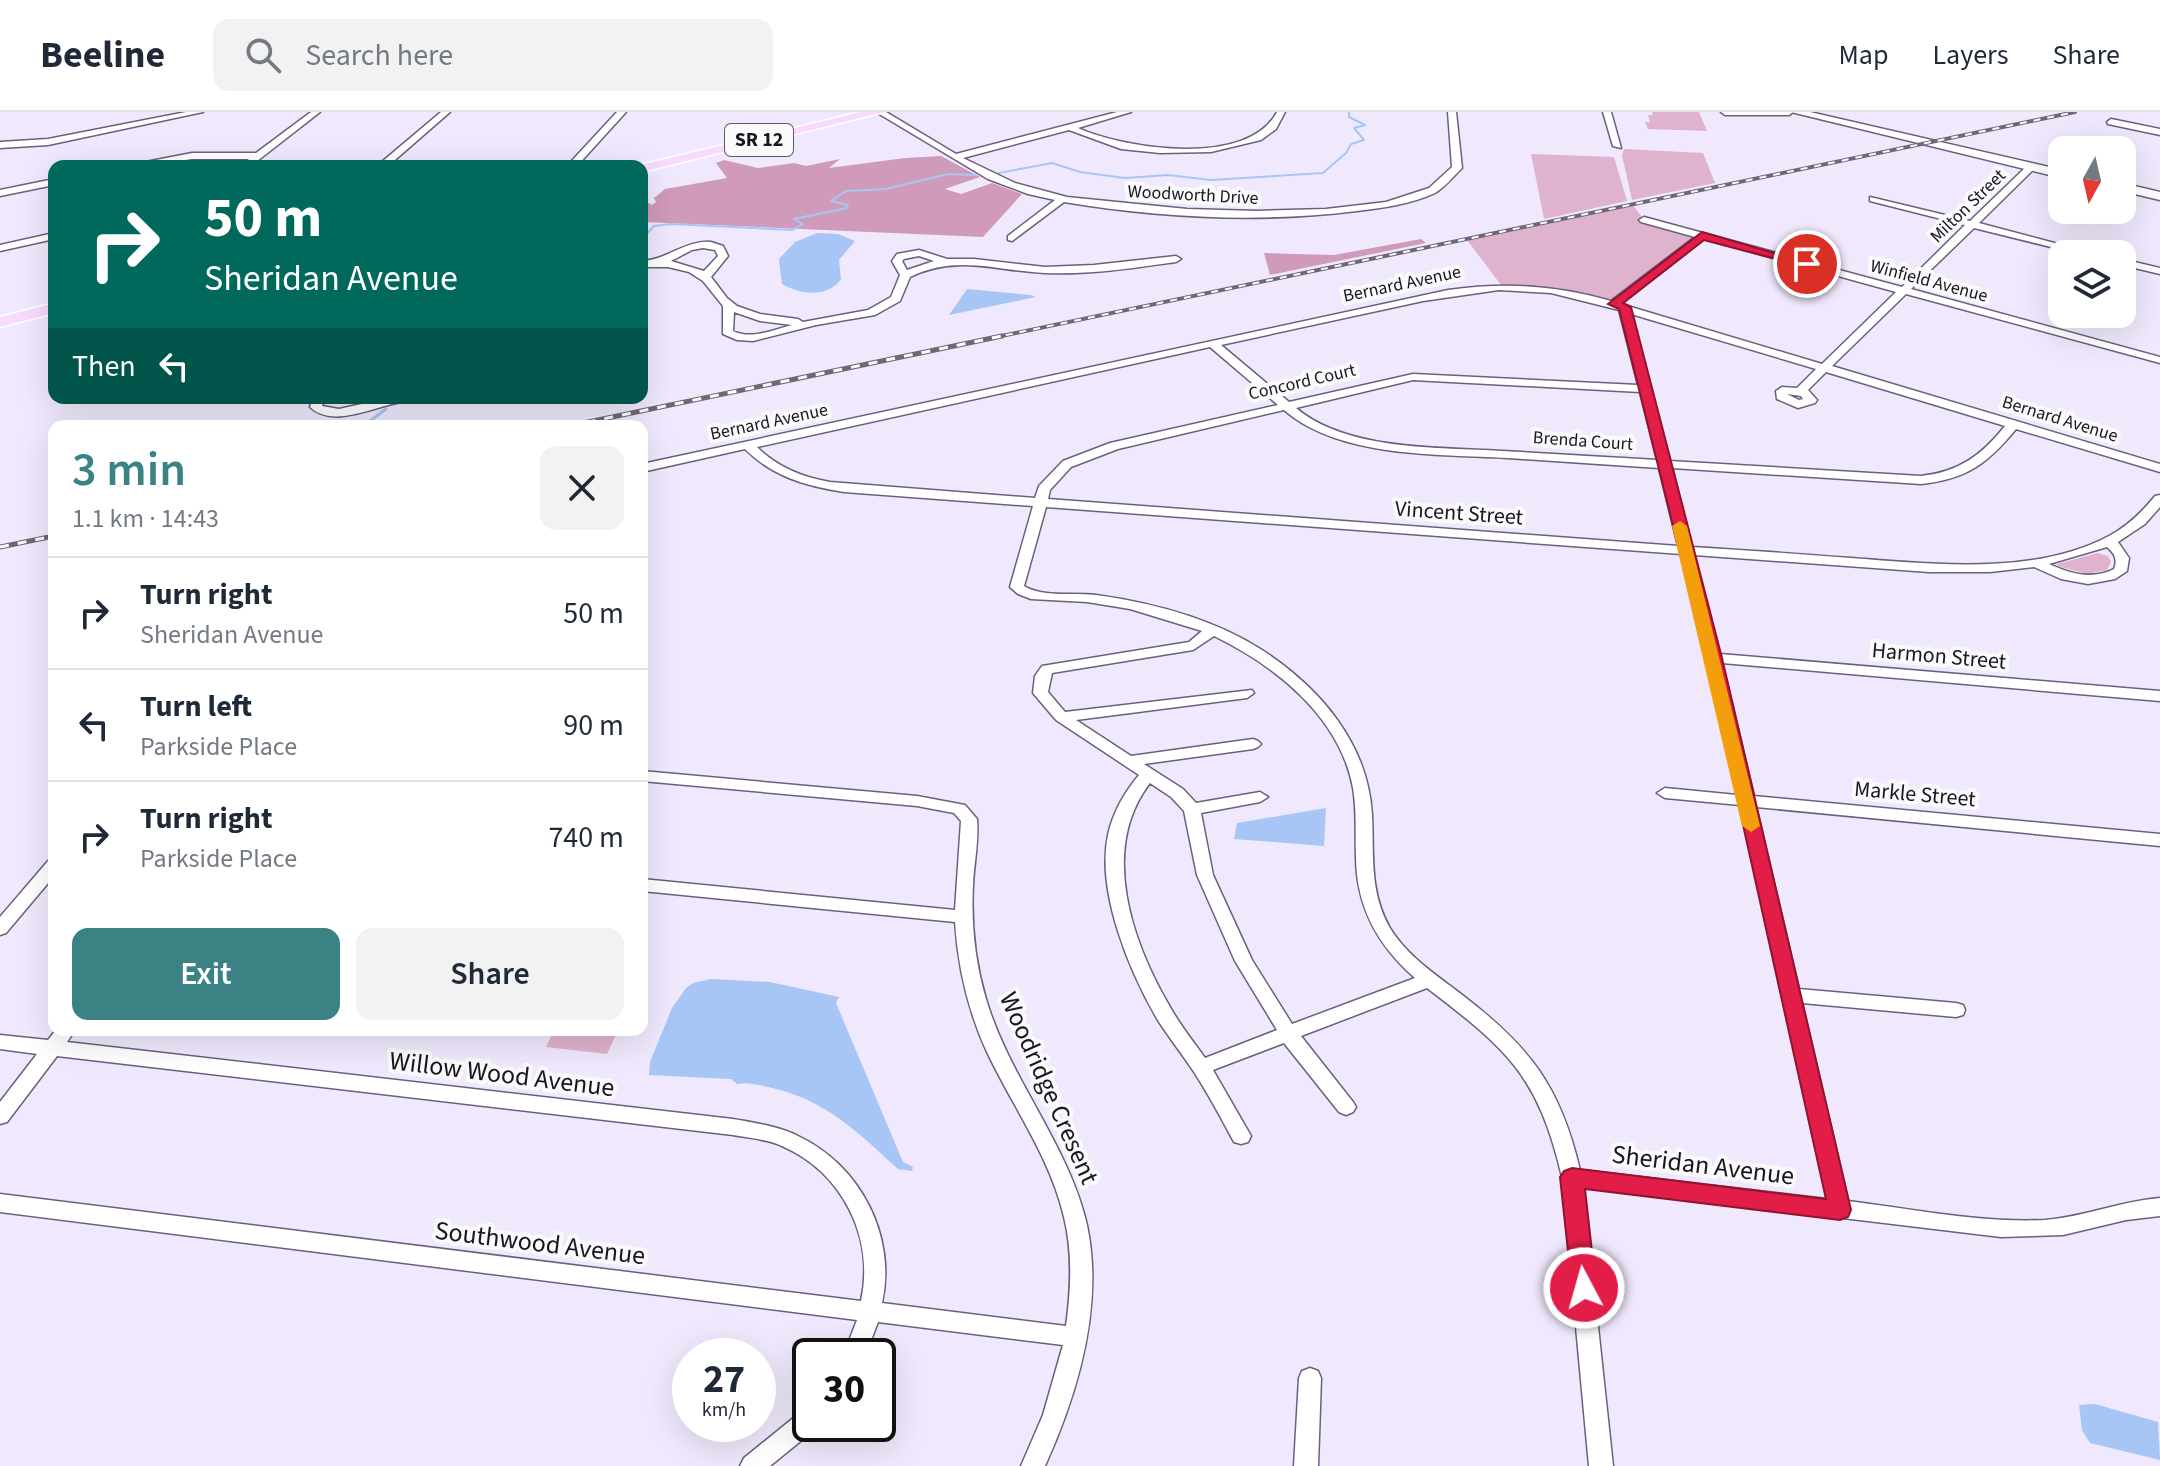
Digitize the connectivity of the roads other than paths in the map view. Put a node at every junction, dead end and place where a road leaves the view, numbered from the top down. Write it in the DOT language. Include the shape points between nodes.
graph roads {
  1 [pos="199,112"];
  2 [pos="316,112"];
  3 [pos="446,112"];
  4 [pos="622,112"];
  5 [pos="878,112"];
  6 [pos="1127,112"];
  7 [pos="1281,112"];
  8 [pos="1452,112"];
  9 [pos="1607,112"];
  10 [pos="1725,112"];
  11 [pos="1789,112"];
  12 [pos="1796,112"];
  13 [pos="2111,122"];
  14 [pos="1069,127"];
  15 [pos="2160,132"];
  16 [pos="0,145"];
  17 [pos="1618,146"];
  18 [pos="257,156"];
  19 [pos="957,157"];
  20 [pos="171,160"];
  21 [pos="252,160"];
  22 [pos="389,160"];
  23 [pos="578,160"];
  24 [pos="648,167"];
  25 [pos="2031,167"];
  26 [pos="2048,171"];
  27 [pos="48,183"];
  28 [pos="2136,190"];
  29 [pos="0,193"];
  30 [pos="2160,196"];
  31 [pos="1062,199"];
  32 [pos="1873,199"];
  33 [pos="1644,220"];
  34 [pos="1972,224"];
  35 [pos="1702,236"];
  36 [pos="48,237"];
  37 [pos="1012,238"];
  38 [pos="2048,243"];
  39 [pos="0,248"];
  40 [pos="1176,259"];
  41 [pos="944,261"];
  42 [pos="660,263"];
  43 [pos="648,264"];
  44 [pos="2136,265"];
  45 [pos="2160,271"];
  46 [pos="905,275"];
  47 [pos="705,277"];
  48 [pos="1904,291"];
  49 [pos="729,304"];
  50 [pos="1619,306"];
  51 [pos="48,310"];
  52 [pos="0,322"];
  53 [pos="816,322"];
  54 [pos="1212,343"];
  55 [pos="2160,360"];
  56 [pos="1824,368"];
  57 [pos="1645,389"];
  58 [pos="1800,391"];
  59 [pos="317,404"];
  60 [pos="375,404"];
  61 [pos="1284,405"];
  62 [pos="2013,424"];
  63 [pos="748,445"];
  64 [pos="1665,464"];
  65 [pos="648,467"];
  66 [pos="2160,468"];
  67 [pos="2160,499"];
  68 [pos="1039,502"];
  69 [pos="2109,541"];
  70 [pos="1686,549"];
  71 [pos="2035,562"];
  72 [pos="1212,630"];
  73 [pos="1714,658"];
  74 [pos="1247,693"];
  75 [pos="2160,696"];
  76 [pos="1061,717"];
  77 [pos="1253,744"];
  78 [pos="1129,761"];
  79 [pos="1148,774"];
  80 [pos="648,777"];
  81 [pos="1665,793"];
  82 [pos="1260,797"];
  83 [pos="1745,801"];
  84 [pos="1192,809"];
  85 [pos="2160,840"];
  86 [pos="48,872"];
  87 [pos="648,886"];
  88 [pos="964,917"];
  89 [pos="0,929"];
  90 [pos="1428,980"];
  91 [pos="1790,995"];
  92 [pos="1956,1010"];
  93 [pos="1289,1035"];
  94 [pos="61,1036"];
  95 [pos="0,1042"];
  96 [pos="52,1048"];
  97 [pos="1201,1067"];
  98 [pos="1346,1107"];
  99 [pos="0,1116"];
  100 [pos="1241,1136"];
  101 [pos="1572,1177"];
  102 [pos="0,1203"];
  103 [pos="2160,1207"];
  104 [pos="1840,1210"];
  105 [pos="871,1313"];
  106 [pos="1074,1337"];
  107 [pos="861,1338"];
  108 [pos="1310,1378"];
  109 [pos="792,1434"];
  110 [pos="752,1466"];
  111 [pos="1033,1466"];
  112 [pos="1306,1466"];
  113 [pos="1601,1466"];
  1 -- 16 [label="street" via="48,142"];
  2 -- 18 [label="street"];
  3 -- 22 [label="street"];
  4 -- 23 [label="street"];
  5 -- 19 [label="street, Woodworth Drive"];
  5 -- 24 [label="main road, SR 12"];
  6 -- 14 [label="street"];
  7 -- 14 [label="street" via="1278,123 1261,136 1203,150 1120,146"];
  8 -- 31 [label="street, Woodworth Drive" via="1455,173 1439,187 1407,198 1290,216"];
  9 -- 17 [label="street"];
  10 -- 11 [label="street"];
  12 -- 25 [label="street"];
  13 -- 15 [label="street"];
  14 -- 19 [label="street"];
  18 -- 20 [label="street"];
  18 -- 21 [label="street"];
  19 -- 31 [label="street, Woodworth Drive" via="1005,182"];
  25 -- 26 [label="street"];
  25 -- 34 [label="street, Milton Street"];
  27 -- 29 [label="street"];
  28 -- 30 [label="street"];
  31 -- 37 [label="street"];
  32 -- 34 [label="street"];
  33 -- 35 [label="street, Winfield Avenue"];
  34 -- 38 [label="street"];
  34 -- 48 [label="street, Milton Street"];
  35 -- 48 [label="street, Winfield Avenue"];
  35 -- 50 [label="street"];
  36 -- 39 [label="street"];
  40 -- 41 [label="street" via="1046,270"];
  41 -- 46 [label="street"];
  41 -- 46 [label="street" via="919,253 901,256 897,261"];
  42 -- 43 [label="street"];
  42 -- 47 [label="street" via="687,267"];
  42 -- 47 [label="street" via="696,245 710,244 723,256"];
  44 -- 45 [label="street"];
  46 -- 53 [label="street" via="896,299 882,308"];
  47 -- 49 [label="street"];
  48 -- 55 [label="street, Winfield Avenue"];
  48 -- 56 [label="street, Milton Street"];
  49 -- 53 [label="street" via="762,317"];
  49 -- 53 [label="street" via="726,329 737,337 761,337"];
  50 -- 54 [label="street, Bernard Avenue" via="1552,289 1480,286"];
  50 -- 56 [label="street, Bernard Avenue"];
  50 -- 57 [label="street"];
  51 -- 52 [label="main road"];
  54 -- 61 [label="street, Brenda Court"];
  54 -- 63 [label="street, Bernard Avenue"];
  56 -- 58 [label="street, Milton Street"];
  56 -- 62 [label="street, Bernard Avenue"];
  57 -- 61 [label="street, Concord Court" via="1413,377"];
  57 -- 64 [label="street"];
  59 -- 60 [label="street" via="331,413"];
  61 -- 64 [label="street, Brenda Court" via="1324,430 1386,446"];
  61 -- 68 [label="street, Concord Court" via="1083,456 1056,473"];
  62 -- 64 [label="street, Brenda Court" via="1977,464 1931,479"];
  62 -- 66 [label="street, Bernard Avenue"];
  63 -- 65 [label="street, Bernard Avenue"];
  63 -- 68 [label="street, Vincent Street" via="773,469 812,483"];
  64 -- 70 [label="street"];
  67 -- 69 [label="street, Vincent Street" via="2141,522"];
  68 -- 70 [label="street, Vincent Street"];
  68 -- 72 [label="street, Concord Court" via="1017,581 1021,591 1128,605"];
  69 -- 71 [label="street, Vincent Street"];
  69 -- 71 [label="street" via="2123,561 2120,571 2108,577 2070,577"];
  70 -- 71 [label="street, Vincent Street" via="1929,568"];
  70 -- 73 [label="street"];
  72 -- 76 [label="street" via="1193,646 1047,669 1040,693"];
  72 -- 90 [label="street" via="1287,674 1334,724 1362,790 1369,904 1389,941"];
  73 -- 75 [label="street, Harmon Street"];
  73 -- 83 [label="street"];
  74 -- 76 [label="street"];
  76 -- 78 [label="street"];
  77 -- 78 [label="street"];
  78 -- 79 [label="street"];
  79 -- 84 [label="street"];
  79 -- 97 [label="street" via="1122,812 1114,886 1147,980 1165,1017"];
  80 -- 88 [label="street, Woodridge Cresent" via="959,809 970,827"];
  81 -- 83 [label="street, Markle Street"];
  82 -- 84 [label="street"];
  83 -- 85 [label="street, Markle Street"];
  83 -- 91 [label="street"];
  84 -- 93 [label="street" via="1205,875 1244,961"];
  86 -- 89 [label="street"];
  87 -- 88 [label="street"];
  88 -- 106 [label="street, Woodridge Cresent" via="968,963 982,1016 1053,1159 1076,1226 1081,1251"];
  90 -- 93 [label="street"];
  90 -- 101 [label="street" via="1510,1044 1533,1070 1563,1136"];
  91 -- 92 [label="street"];
  91 -- 104 [label="street"];
  93 -- 97 [label="street"];
  93 -- 98 [label="street"];
  94 -- 96 [label="street"];
  95 -- 96 [label="street, Willow Wood Avenue"];
  96 -- 99 [label="street"];
  96 -- 105 [label="street, Willow Wood Avenue" via="771,1134 815,1155 856,1196 876,1256"];
  97 -- 100 [label="street"];
  101 -- 104 [label="street, Sheridan Avenue"];
  101 -- 113 [label="street"];
  102 -- 105 [label="street, Southwood Avenue"];
  103 -- 104 [label="street, Sheridan Avenue" via="2045,1229"];
  105 -- 106 [label="street, Southwood Avenue"];
  105 -- 107 [label="street, Willow Wood Avenue"];
  106 -- 111 [label="street, Woodridge Cresent" via="1062,1396"];
  108 -- 112 [label="street"];
  109 -- 110 [label="street"];
}
